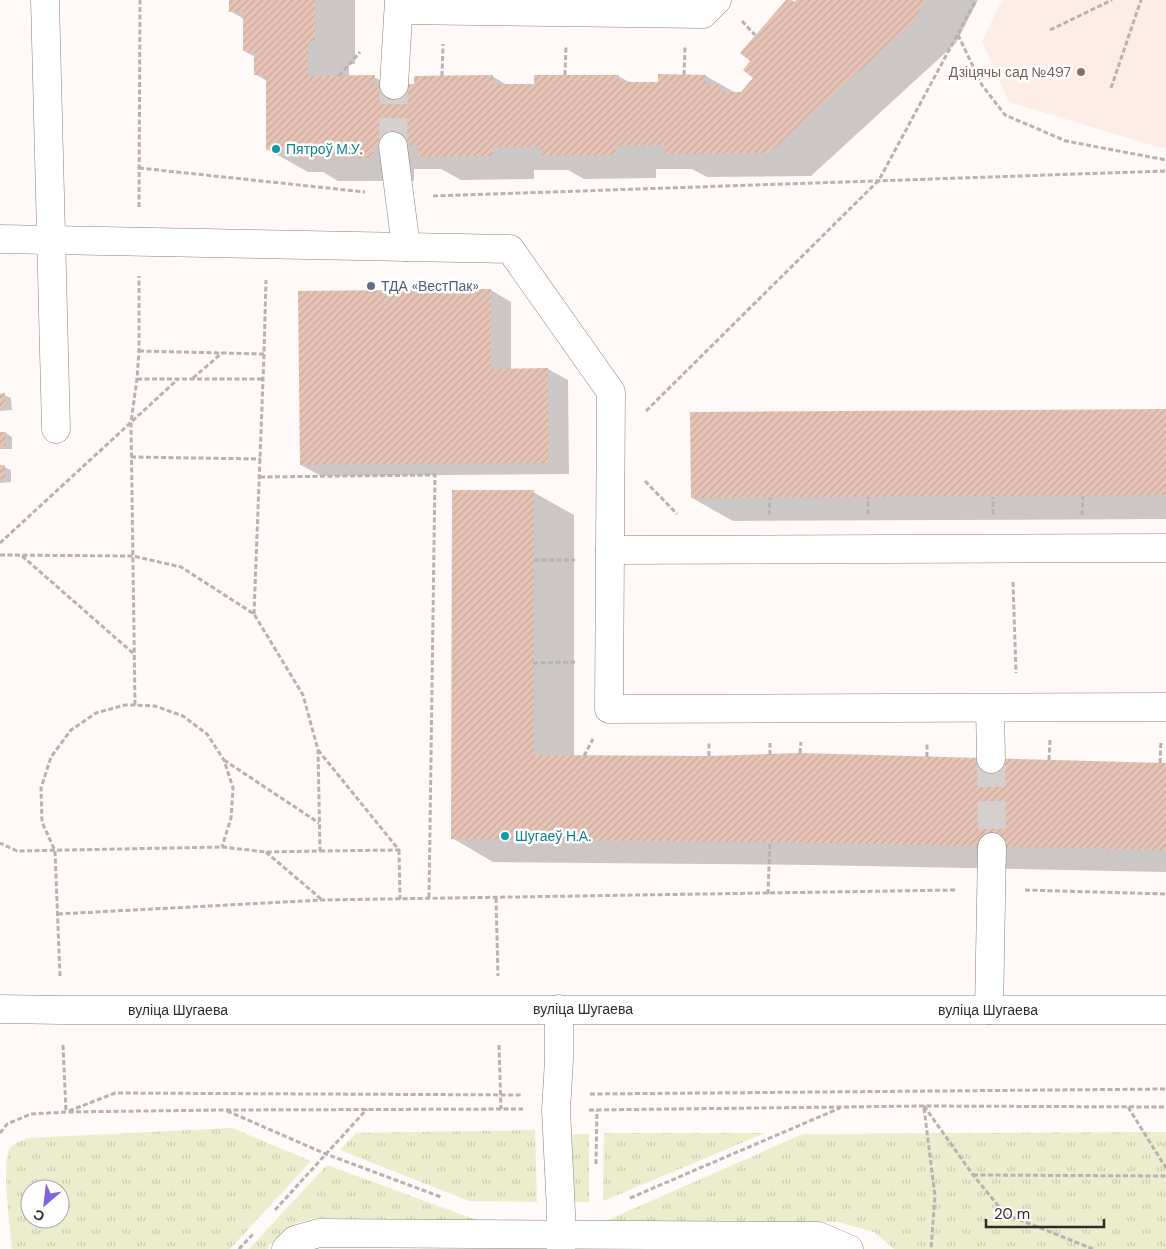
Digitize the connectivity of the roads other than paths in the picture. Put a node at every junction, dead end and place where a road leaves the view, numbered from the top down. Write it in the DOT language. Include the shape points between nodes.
graph roads {
  1 [pos="45,0"];
  2 [pos="717,0"];
  3 [pos="399,5"];
  4 [pos="394,85"];
  5 [pos="393,146"];
  6 [pos="0,239"];
  7 [pos="51,240"];
  8 [pos="406,247"];
  9 [pos="56,429"];
  10 [pos="1166,548"];
  11 [pos="610,555"];
  12 [pos="1166,707"];
  13 [pos="990,708"];
  14 [pos="991,759"];
  15 [pos="992,847"];
  16 [pos="0,1009"];
  17 [pos="560,1009"];
  18 [pos="989,1010"];
  19 [pos="1166,1010"];
  20 [pos="561,1242"];
  21 [pos="818,1243"];
  22 [pos="286,1249"];
  23 [pos="849,1249"];
  24 [pos="871,1249"];
  1 -- 7 [label="street"];
  2 -- 3 [label="street" via="703,14"];
  3 -- 4 [label="street"];
  5 -- 8 [label="street"];
  6 -- 7 [label="street"];
  7 -- 8 [label="street"];
  7 -- 9 [label="street"];
  8 -- 11 [label="street" via="510,249 611,392"];
  10 -- 11 [label="street" via="711,549"];
  11 -- 13 [label="street" via="609,709"];
  12 -- 13 [label="street"];
  13 -- 14 [label="street"];
  15 -- 18 [label="street"];
  16 -- 17 [label="street, вуліца Шугаева"];
  17 -- 18 [label="street, вуліца Шугаева"];
  17 -- 20 [label="street" via="557,1102"];
  18 -- 19 [label="street, вуліца Шугаева"];
  20 -- 21 [label="street"];
  20 -- 22 [label="street" via="319,1233 295,1240"];
  21 -- 23 [label="street"];
  21 -- 24 [label="street" via="849,1238"];
}
